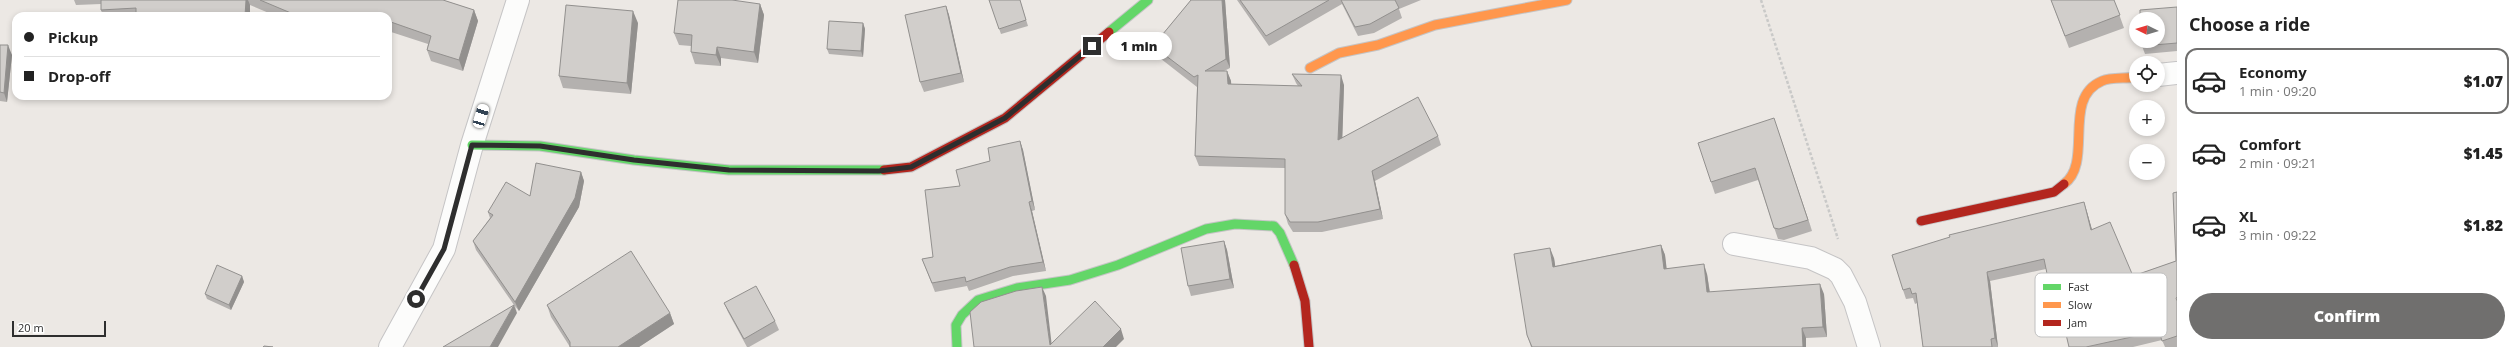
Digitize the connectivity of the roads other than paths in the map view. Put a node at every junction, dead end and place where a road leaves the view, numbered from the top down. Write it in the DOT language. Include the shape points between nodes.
graph roads {
  1 [pos="518,0"];
  2 [pos="1148,0"];
  3 [pos="1567,0"];
  4 [pos="1310,68"];
  5 [pos="2177,73"];
  6 [pos="2165,74"];
  7 [pos="2129,78"];
  8 [pos="472,145"];
  9 [pos="1921,221"];
  10 [pos="1734,244"];
  11 [pos="1855,302"];
  12 [pos="390,347"];
  13 [pos="957,347"];
  14 [pos="1309,347"];
  15 [pos="1854,347"];
  16 [pos="1869,347"];
  1 -- 8 [label="street"];
  2 -- 8 [label="street" via="1005,118 911,167 879,171 729,170 634,160 540,146"];
  3 -- 4 [label="street" via="1435,25 1378,45 1338,53"];
  5 -- 6 [label="street"];
  7 -- 9 [label="street" via="2102,81 2090,88 2081,109 2076,170 2064,187 2054,192"];
  8 -- 12 [label="street" via="444,249"];
  10 -- 11 [label="street" via="1810,258 1827,264 1841,275"];
  11 -- 15 [label="street"];
  11 -- 16 [label="street"];
  13 -- 14 [label="street" via="956,325 962,315 978,300 1017,288 1070,280 1118,265 1206,229 1242,224 1274,226 1280,233 1302,284 1309,318"];
}
